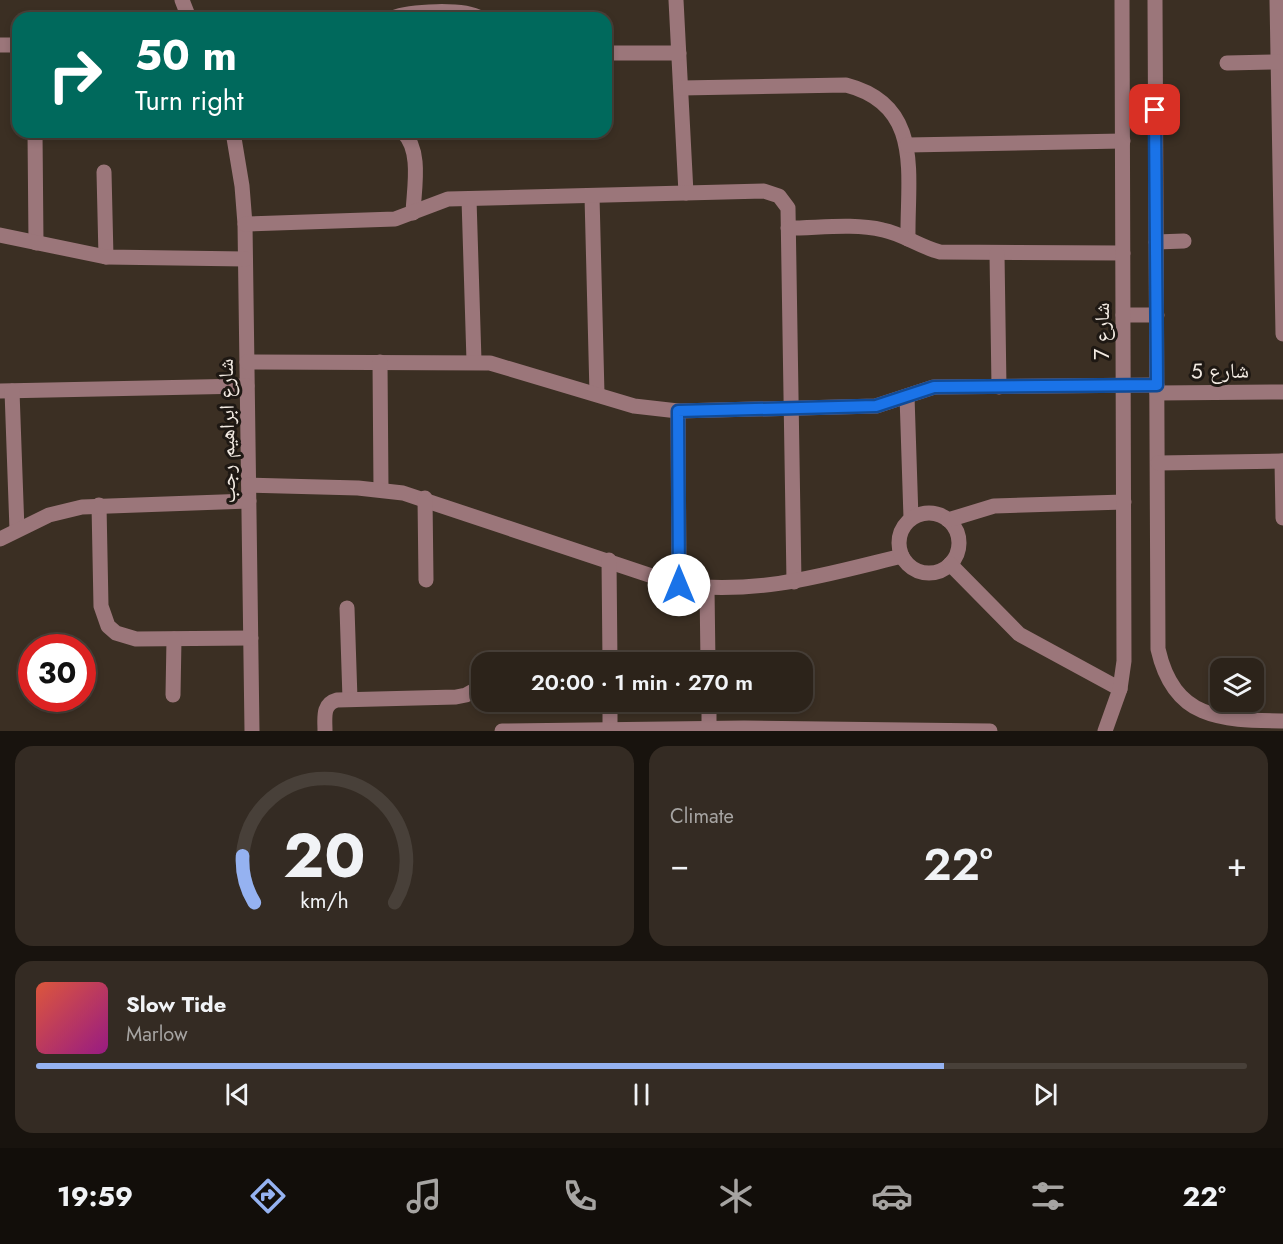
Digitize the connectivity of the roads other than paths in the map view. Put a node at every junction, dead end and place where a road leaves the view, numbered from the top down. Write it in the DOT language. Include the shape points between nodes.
graph roads {
  1 [pos="676,0"];
  2 [pos="1122,0"];
  3 [pos="1155,0"];
  4 [pos="1277,0"];
  5 [pos="400,11"];
  6 [pos="462,12"];
  7 [pos="1280,25"];
  8 [pos="612,53"];
  9 [pos="679,53"];
  10 [pos="1278,62"];
  11 [pos="1227,63"];
  12 [pos="681,88"];
  13 [pos="35,138"];
  14 [pos="234,138"];
  15 [pos="409,138"];
  16 [pos="1123,141"];
  17 [pos="907,145"];
  18 [pos="104,171"];
  19 [pos="686,193"];
  20 [pos="592,196"];
  21 [pos="469,199"];
  22 [pos="413,213"];
  23 [pos="1282,223"];
  24 [pos="245,224"];
  25 [pos="788,228"];
  26 [pos="0,235"];
  27 [pos="908,239"];
  28 [pos="1184,241"];
  29 [pos="1156,242"];
  30 [pos="36,243"];
  31 [pos="1123,253"];
  32 [pos="997,254"];
  33 [pos="106,256"];
  34 [pos="246,259"];
  35 [pos="1123,315"];
  36 [pos="1157,315"];
  37 [pos="1283,334"];
  38 [pos="474,361"];
  39 [pos="247,362"];
  40 [pos="380,362"];
  41 [pos="1124,385"];
  42 [pos="247,386"];
  43 [pos="999,387"];
  44 [pos="1157,389"];
  45 [pos="6,391"];
  46 [pos="1283,392"];
  47 [pos="597,394"];
  48 [pos="907,396"];
  49 [pos="791,408"];
  50 [pos="678,411"];
  51 [pos="1282,461"];
  52 [pos="1158,464"];
  53 [pos="249,486"];
  54 [pos="381,489"];
  55 [pos="425,498"];
  56 [pos="249,501"];
  57 [pos="1124,502"];
  58 [pos="99,505"];
  59 [pos="912,518"];
  60 [pos="1283,518"];
  61 [pos="948,520"];
  62 [pos="17,530"];
  63 [pos="0,538"];
  64 [pos="902,556"];
  65 [pos="609,560"];
  66 [pos="950,564"];
  67 [pos="426,580"];
  68 [pos="794,582"];
  69 [pos="679,585"];
  70 [pos="707,588"];
  71 [pos="347,608"];
  72 [pos="251,638"];
  73 [pos="174,639"];
  74 [pos="610,652"];
  75 [pos="708,652"];
  76 [pos="1120,689"];
  77 [pos="471,692"];
  78 [pos="173,695"];
  79 [pos="350,699"];
  80 [pos="610,712"];
  81 [pos="709,712"];
  82 [pos="1283,721"];
  83 [pos="709,728"];
  84 [pos="744,729"];
  85 [pos="610,730"];
  86 [pos="252,731"];
  87 [pos="325,731"];
  88 [pos="502,731"];
  89 [pos="990,731"];
  90 [pos="1105,731"];
  1 -- 9 [label="street"];
  2 -- 16 [label="street, شارع 7"];
  3 -- 29 [label="street"];
  4 -- 7 [label="street"];
  5 -- 6 [label="street"];
  7 -- 10 [label="street"];
  8 -- 9 [label="street"];
  9 -- 12 [label="street"];
  10 -- 11 [label="street"];
  10 -- 23 [label="street"];
  12 -- 17 [label="street" via="855,87 880,99 893,111"];
  12 -- 19 [label="street"];
  13 -- 30 [label="street"];
  14 -- 24 [label="street, شارع ابراهيم رجب"];
  15 -- 22 [label="street" via="414,152"];
  16 -- 17 [label="street"];
  16 -- 31 [label="street, شارع 7"];
  17 -- 27 [label="street"];
  18 -- 33 [label="street"];
  19 -- 20 [label="street"];
  19 -- 25 [label="street" via="772,192 788,208"];
  20 -- 21 [label="street"];
  20 -- 47 [label="street"];
  21 -- 22 [label="street" via="439,201"];
  21 -- 38 [label="street"];
  22 -- 24 [label="street" via="396,219"];
  23 -- 37 [label="street"];
  24 -- 34 [label="street, شارع ابراهيم رجب"];
  25 -- 27 [label="street" via="873,228"];
  25 -- 49 [label="street"];
  26 -- 30 [label="street"];
  27 -- 32 [label="street" via="940,252"];
  28 -- 29 [label="street"];
  29 -- 36 [label="street"];
  30 -- 33 [label="street"];
  31 -- 32 [label="street"];
  31 -- 35 [label="street, شارع 7"];
  32 -- 43 [label="street"];
  33 -- 34 [label="street"];
  34 -- 39 [label="street, شارع ابراهيم رجب"];
  35 -- 36 [label="street"];
  35 -- 41 [label="street, شارع 7"];
  36 -- 44 [label="street"];
  38 -- 40 [label="street, شارع 5"];
  38 -- 47 [label="street, شارع 5" via="505,366"];
  39 -- 40 [label="street, شارع 5"];
  39 -- 42 [label="street, شارع ابراهيم رجب"];
  40 -- 54 [label="street"];
  41 -- 43 [label="street, شارع 5"];
  41 -- 44 [label="street, شارع 5"];
  41 -- 57 [label="street, شارع 7"];
  42 -- 45 [label="street"];
  42 -- 53 [label="street, شارع ابراهيم رجب"];
  43 -- 48 [label="street, شارع 5" via="934,387"];
  44 -- 46 [label="street, شارع 5"];
  44 -- 52 [label="street"];
  45 -- 62 [label="street"];
  47 -- 50 [label="street, شارع 5" via="649,409"];
  48 -- 49 [label="street, شارع 5" via="876,406"];
  48 -- 59 [label="street"];
  49 -- 50 [label="street, شارع 5"];
  49 -- 68 [label="street"];
  50 -- 69 [label="street"];
  51 -- 52 [label="street"];
  51 -- 60 [label="street"];
  52 -- 82 [label="street" via="1158,649 1170,683 1188,703 1212,716"];
  53 -- 54 [label="street"];
  53 -- 56 [label="street, شارع ابراهيم رجب"];
  54 -- 55 [label="street"];
  55 -- 65 [label="street"];
  55 -- 67 [label="street"];
  56 -- 58 [label="street"];
  56 -- 72 [label="street, شارع ابراهيم رجب"];
  57 -- 61 [label="street" via="994,506"];
  57 -- 76 [label="street, شارع 7" via="1124,661"];
  58 -- 62 [label="street" via="65,510"];
  58 -- 73 [label="street" via="101,606 108,626 125,638"];
  59 -- 61 [label="street" via="930,513"];
  59 -- 64 [label="street" via="901,531"];
  61 -- 66 [label="street" via="958,536"];
  62 -- 63 [label="street"];
  64 -- 66 [label="street" via="924,572"];
  64 -- 68 [label="street"];
  65 -- 69 [label="street"];
  65 -- 74 [label="street"];
  66 -- 76 [label="street" via="1019,634"];
  68 -- 70 [label="street"];
  69 -- 70 [label="street"];
  70 -- 75 [label="street"];
  71 -- 79 [label="street"];
  72 -- 73 [label="street"];
  72 -- 86 [label="street, شارع ابراهيم رجب"];
  73 -- 78 [label="street"];
  76 -- 90 [label="street, شارع 7"];
  77 -- 79 [label="street" via="456,697"];
  79 -- 87 [label="street" via="327,705"];
  80 -- 85 [label="street"];
  81 -- 83 [label="street"];
  83 -- 84 [label="street"];
  83 -- 85 [label="street"];
  84 -- 89 [label="street"];
  85 -- 88 [label="street"];
}
